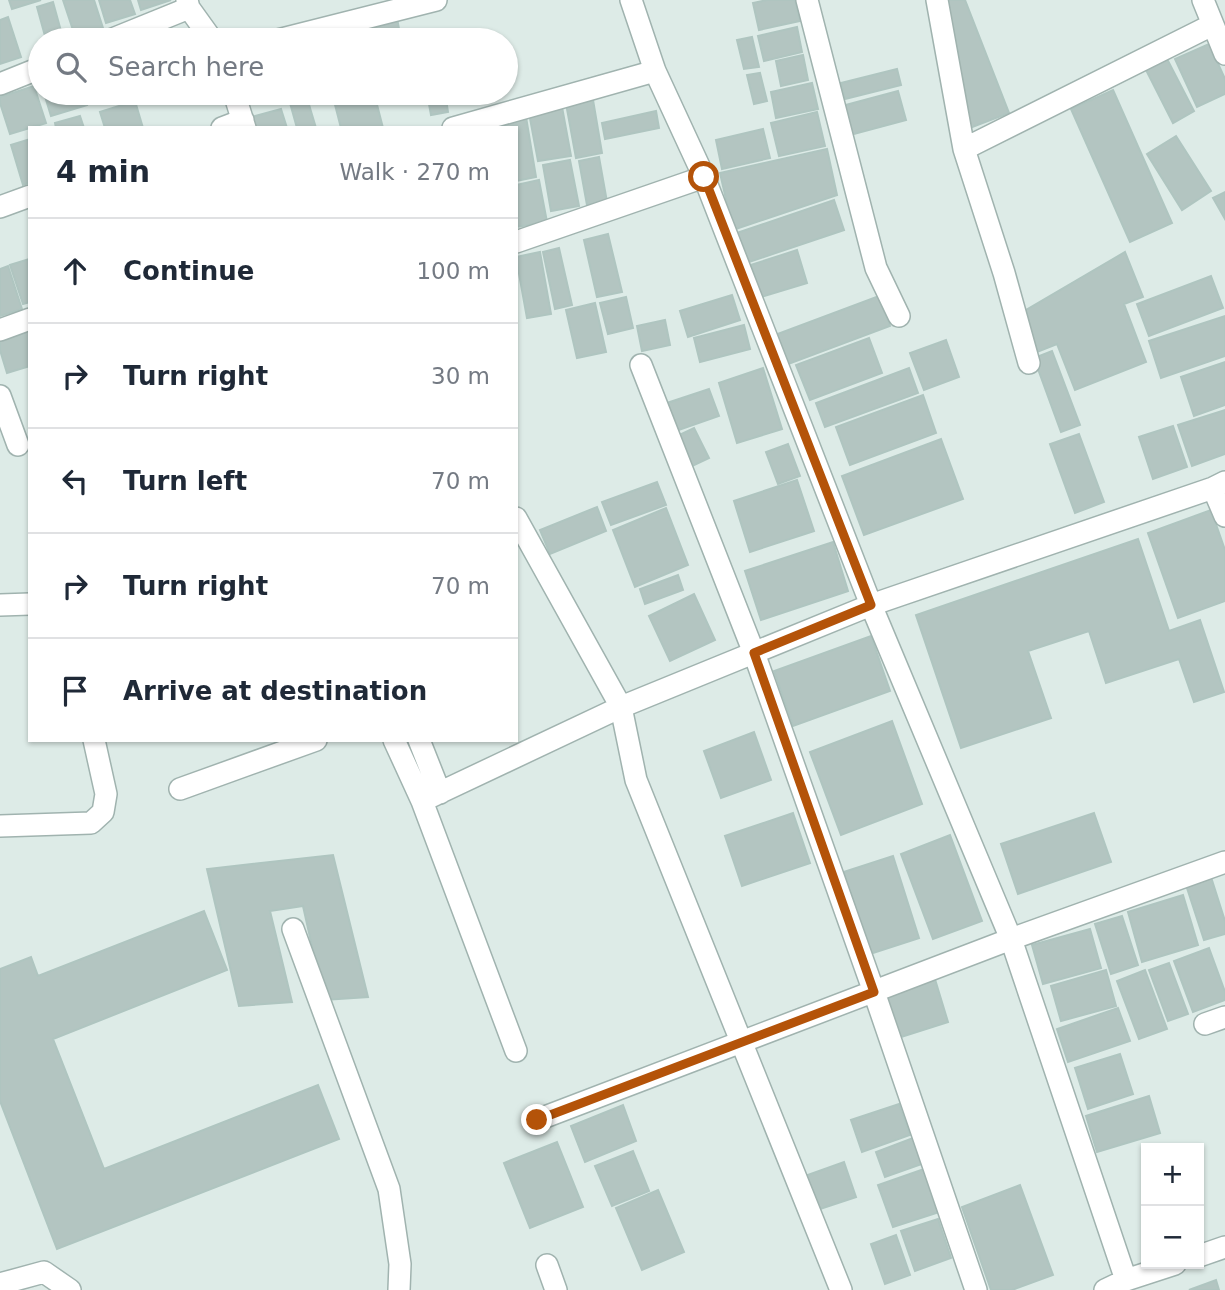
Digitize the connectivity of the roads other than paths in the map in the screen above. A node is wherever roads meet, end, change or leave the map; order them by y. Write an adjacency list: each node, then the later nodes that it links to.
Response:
1 (436, 0): 10 (street)
2 (631, 0): 12 (street)
3 (807, 0): 23 (street)
4 (937, 0): 18 (street)
5 (1203, 0): 7 (street)
6 (188, 4): 8 (street); 9 (street)
7 (1212, 25): 11 (street); 18 (street)
8 (136, 28)
9 (204, 28)
10 (325, 28)
11 (1225, 54)
12 (655, 71): 17 (street); 19 (street)
13 (28, 73): 14 (street)
14 (0, 84)
15 (238, 105): 16 (street)
16 (244, 124)
17 (460, 126)
18 (964, 149): 26 (street)
19 (704, 177): 22 (street); 35 (street)
20 (28, 197): 21 (street)
21 (0, 207)
22 (518, 241)
23 (899, 316)
24 (28, 320): 25 (street)
25 (0, 330)
26 (1029, 363)
27 (641, 365): 36 (street)
28 (0, 396): 29 (street)
29 (18, 445)
30 (1219, 485): 31 (street); 35 (street)
31 (1225, 516)
32 (518, 522): 37 (street)
33 (28, 604): 34 (street)
34 (0, 605)
35 (871, 605): 36 (street); 47 (street)
36 (754, 653): 37 (street); 48 (street)
37 (621, 707): 43 (street); 49 (street)
38 (94, 742): 44 (street)
39 (310, 742): 42 (street)
40 (395, 742): 43 (street)
41 (419, 742): 43 (street)
42 (180, 789)
43 (431, 797): 50 (street)
44 (0, 826)
45 (1225, 862): 47 (street)
46 (293, 929): 57 (street)
47 (1011, 940): 48 (street); 54 (street)
48 (874, 992): 49 (street); 60 (street)
49 (741, 1042): 51 (street); 59 (street)
50 (516, 1051)
51 (537, 1120)
52 (547, 1265): 58 (street)
53 (1160, 1269): 54 (street)
54 (1126, 1280): 61 (street)
55 (0, 1284): 56 (street)
56 (70, 1290)
57 (399, 1290)
58 (556, 1290)
59 (841, 1290)
60 (976, 1290)
61 (1105, 1290)

